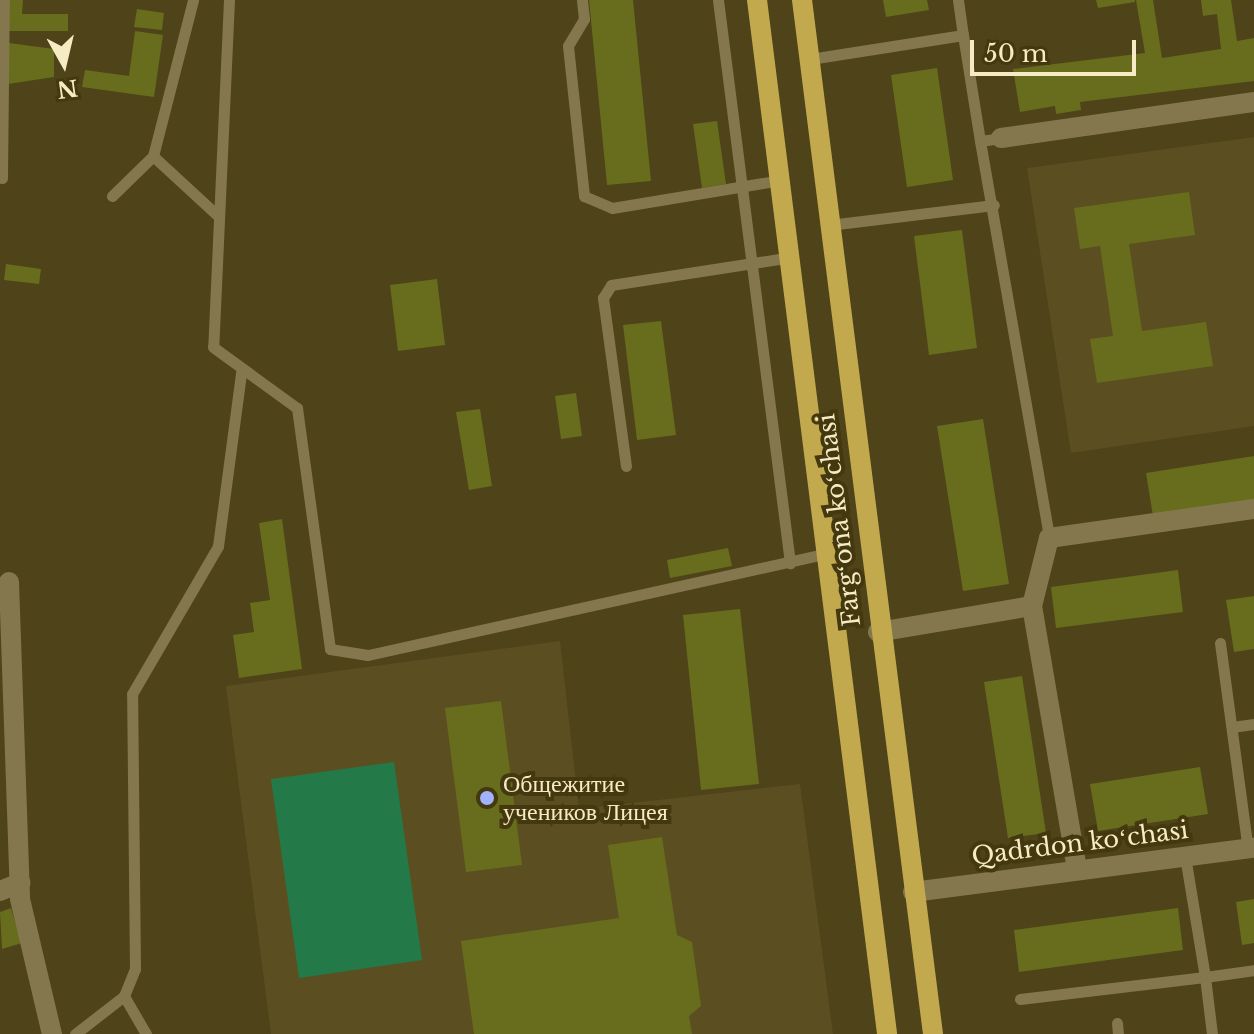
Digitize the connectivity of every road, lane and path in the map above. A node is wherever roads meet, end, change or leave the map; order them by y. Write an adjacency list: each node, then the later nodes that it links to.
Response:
1 (4, 0): 15 (lane)
2 (193, 0): 14 (lane)
3 (229, 0): 20 (lane)
4 (582, 0): 17 (lane)
5 (718, 0): 17 (lane)
6 (757, 0): 16 (main road, Fargʻona koʻchasi)
7 (802, 0): 10 (main road, Fargʻona koʻchasi)
8 (958, 0): 9 (lane)
9 (963, 35): 10 (lane); 13 (lane)
10 (810, 59): 21 (main road, Fargʻona koʻchasi)
11 (1254, 102): 12 (street)
12 (1001, 138): 13 (lane)
13 (980, 141): 19 (lane)
14 (153, 156): 18 (lane); 20 (lane)
15 (2, 178)
16 (782, 180): 17 (lane); 22 (main road, Fargʻona koʻchasi)
17 (743, 187): 23 (lane)
18 (112, 196)
19 (994, 205): 21 (lane); 27 (lane)
20 (219, 218): 24 (lane)
21 (829, 225): 32 (main road, Fargʻona koʻchasi)
22 (792, 257): 23 (lane); 28 (main road, Fargʻona koʻchasi)
23 (749, 264): 25 (lane); 29 (lane)
24 (241, 373): 29 (lane); 44 (lane)
25 (626, 466)
26 (1254, 509): 27 (street)
27 (1049, 538): 31 (street)
28 (828, 553): 29 (lane); 49 (main road, Fargʻona koʻchasi)
29 (790, 563)
30 (9, 582): 39 (street)
31 (1032, 606): 32 (street); 38 (street)
32 (878, 632): 41 (main road, Fargʻona koʻchasi)
33 (1220, 643): 35 (lane)
34 (1254, 724): 35 (lane)
35 (1232, 727): 36 (lane)
36 (1251, 848): 37 (street, Qadrdon koʻchasi)
37 (1185, 856): 38 (street, Qadrdon koʻchasi); 43 (lane)
38 (1077, 870): 41 (street, Qadrdon koʻchasi)
39 (20, 883): 40 (street); 46 (street)
40 (0, 891)
41 (913, 892): 50 (main road, Fargʻona koʻchasi)
42 (1254, 970): 43 (lane)
43 (1205, 977): 45 (lane); 51 (lane)
44 (124, 996): 47 (lane); 48 (lane)
45 (1020, 999)
46 (52, 1034)
47 (75, 1034)
48 (146, 1034)
49 (887, 1034)
50 (933, 1034)
51 (1212, 1034)

